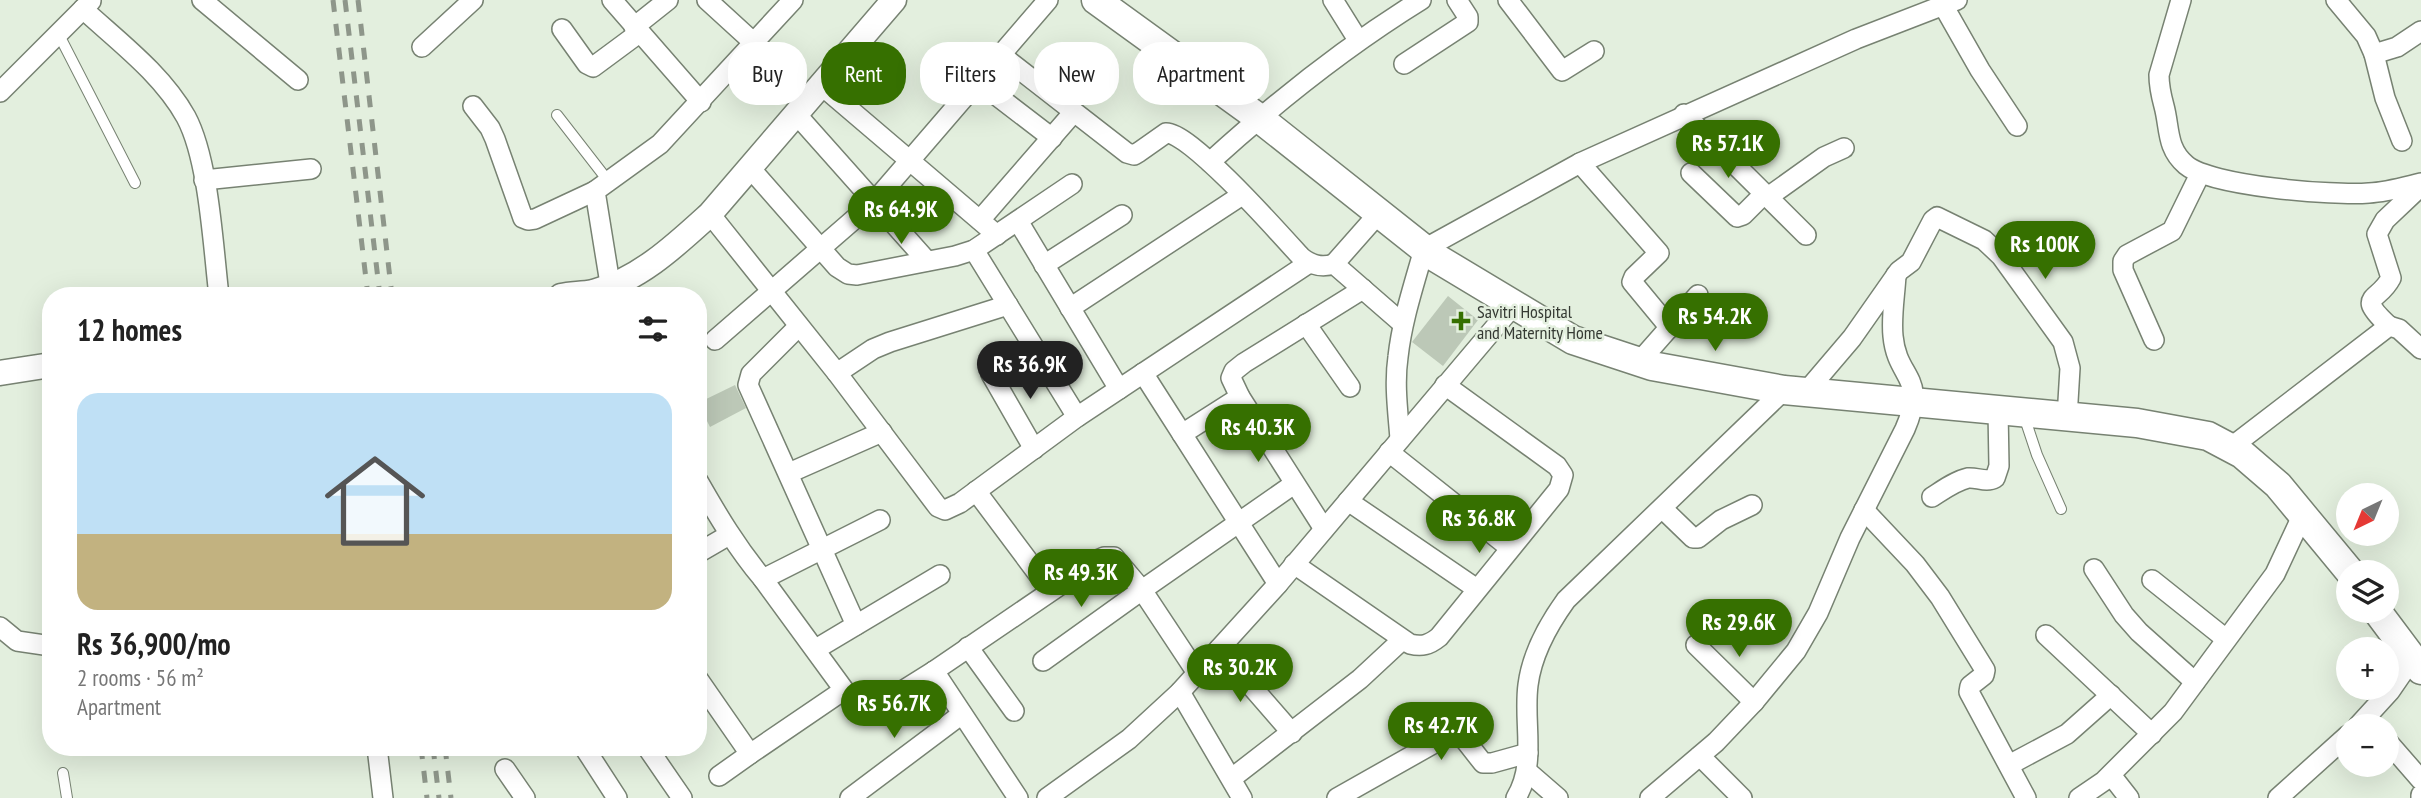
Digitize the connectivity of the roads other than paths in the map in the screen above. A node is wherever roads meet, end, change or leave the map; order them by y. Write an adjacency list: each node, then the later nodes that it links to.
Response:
1 (202, 0): 32 (street)
2 (473, 0): 26 (street)
3 (612, 0): 19 (street)
4 (668, 0): 19 (street)
5 (707, 0): 23 (street)
6 (793, 0): 23 (street)
7 (894, 0): 24 (street)
8 (1048, 0): 25 (street)
9 (1096, 0): 44 (main road)
10 (1333, 0): 22 (street)
11 (1421, 0): 22 (street)
12 (1457, 0): 29 (street)
13 (1507, 0): 27 (street)
14 (2181, 0): 55 (street)
15 (2336, 0): 28 (street)
16 (1950, 2): 41 (street); 45 (street)
17 (88, 4): 21 (street); 56 (street)
18 (562, 29): 19 (street)
19 (636, 30): 35 (street)
20 (2421, 32): 28 (street)
21 (59, 35): 34 (street); 57 (lane)
22 (1358, 40): 44 (street)
23 (753, 42)
24 (858, 42)
25 (1012, 42)
26 (422, 47)
27 (1594, 51)
28 (2374, 54): 47 (street)
29 (1404, 64)
30 (1020, 70): 40 (street)
31 (728, 71): 35 (street)
32 (298, 80)
33 (821, 85): 43 (street)
34 (0, 92)
35 (701, 102): 60 (street)
36 (844, 105): 50 (street)
37 (959, 105): 50 (street)
38 (1009, 105): 46 (street)
39 (473, 106): 60 (street)
40 (1073, 113): 46 (street); 49 (street)
41 (1685, 114): 51 (street); 62 (street)
42 (558, 115): 60 (lane)
43 (797, 115): 52 (street); 63 (street)
44 (1259, 118): 49 (street); 64 (main road)
45 (2017, 126)
46 (1052, 138): 67 (street)
47 (2402, 141)
48 (1844, 148): 62 (street)
49 (1210, 162): 61 (street)
50 (910, 163): 63 (street); 67 (street)
51 (1580, 163): 72 (street); 92 (street)
52 (750, 168): 65 (street); 71 (street)
53 (311, 169): 56 (street)
54 (1691, 173): 62 (street)
55 (2200, 174): 59 (street); 94 (street)
56 (204, 180): 79 (street)
57 (135, 183)
58 (1072, 184): 68 (street)
59 (2421, 184): 91 (street)
60 (602, 186): 80 (street)
61 (1242, 195): 75 (street); 87 (street)
62 (1766, 196): 70 (street)
63 (874, 202): 71 (street); 74 (street)
64 (1379, 213): 72 (main road); 76 (street)
65 (710, 214): 81 (street); 83 (street)
66 (1122, 215): 77 (street)
67 (980, 220): 69 (street)
68 (1018, 221): 69 (street); 77 (street)
69 (997, 235): 73 (street)
70 (1806, 235)
71 (820, 249): 74 (street); 83 (street)
72 (1423, 249): 86 (main road); 89 (street)
73 (974, 250): 74 (street); 85 (street)
74 (928, 261)
75 (1309, 263): 76 (street); 100 (street)
76 (1334, 264): 82 (street)
77 (1044, 265): 87 (street)
78 (1896, 275): 105 (street); 107 (street); 110 (street)
79 (218, 287)
80 (611, 287)
81 (617, 287)
82 (1363, 289): 88 (street); 89 (street)
83 (769, 291): 90 (street); 93 (street)
84 (1698, 295): 92 (street)
85 (1008, 305): 99 (street); 109 (street)
86 (1513, 306): 96 (main road); 102 (street)
87 (1070, 308): 104 (street)
88 (1306, 324): 103 (street); 106 (street)
89 (1403, 324): 113 (street)
90 (799, 326): 99 (street); 116 (street)
91 (2389, 326): 95 (street); 114 (street)
92 (1670, 328): 96 (street)
93 (715, 340)
94 (2154, 340)
95 (2421, 349)
96 (1639, 362): 105 (main road)
97 (42, 366): 98 (street)
98 (0, 373)
99 (837, 373): 111 (street)
100 (1143, 373): 104 (street); 112 (street)
101 (991, 374): 115 (street)
102 (1446, 385): 113 (street); 132 (street)
103 (1350, 387)
104 (1119, 389): 109 (street)
105 (1795, 391): 107 (main road); 123 (street)
106 (1240, 397): 112 (street); 117 (street)
107 (1914, 403): 108 (main road); 125 (street)
108 (2011, 411): 110 (main road); 119 (street); 124 (lane)
109 (1077, 417): 115 (street)
110 (2067, 418): 114 (main road)
111 (881, 432): 116 (street); 118 (street)
112 (1182, 434): 128 (street)
113 (1394, 446): 121 (street); 132 (street)
114 (2230, 448): 126 (main road)
115 (1034, 449): 118 (street)
116 (789, 473): 133 (street)
117 (1294, 484): 128 (street); 129 (street)
118 (976, 491): 142 (street)
119 (1932, 497)
120 (707, 501): 130 (street)
121 (1348, 501): 129 (street); 141 (street)
122 (1752, 505): 123 (street)
123 (1663, 509): 177 (street)
124 (2061, 509)
125 (1864, 510): 164 (street); 178 (street)
126 (2303, 514): 134 (main road); 149 (street)
127 (880, 520): 133 (street)
128 (1239, 522): 140 (street); 143 (street)
129 (1324, 530): 135 (street)
130 (729, 536): 131 (street); 138 (street)
131 (707, 548)
132 (1510, 548): 141 (street)
133 (821, 550): 138 (street); 145 (street)
134 (2340, 560)
135 (1294, 564): 140 (street); 148 (street)
136 (2094, 569): 159 (street)
137 (940, 575): 145 (street)
138 (763, 579): 153 (street)
139 (2152, 580): 149 (street)
140 (1278, 584): 154 (street)
141 (1477, 589): 148 (street)
142 (1050, 590): 143 (street); 152 (street)
143 (1142, 590): 155 (street); 158 (street)
144 (2386, 623): 156 (main road)
145 (856, 625): 153 (street)
146 (0, 627): 150 (street)
147 (2046, 635): 163 (street)
148 (1402, 639): 168 (street)
149 (2226, 639): 159 (street)
150 (42, 645)
151 (1696, 645): 164 (street)
152 (968, 647): 157 (street); 165 (street)
153 (816, 649): 160 (street)
154 (1219, 649): 158 (street); 168 (street)
155 (1044, 661)
156 (2416, 664): 167 (street)
157 (934, 671): 160 (street); 166 (street)
158 (1198, 673): 162 (street)
159 (2195, 682): 169 (street)
160 (844, 690): 171 (street)
161 (707, 691): 171 (street)
162 (1180, 692): 183 (street); 193 (street)
163 (2111, 695): 169 (street); 178 (street)
164 (1754, 702): 175 (street)
165 (1014, 711)
166 (962, 713): 191 (street); 192 (street)
167 (2373, 714)
168 (1292, 733): 183 (street)
169 (2152, 734): 181 (street)
170 (2336, 746): 203 (street)
171 (750, 754): 182 (street)
172 (378, 756): 187 (street)
173 (590, 756): 189 (street)
174 (653, 756): 190 (street)
175 (1700, 756): 198 (street); 199 (street)
176 (2399, 760): 185 (street)
177 (1528, 762): 184 (street); 196 (street); 197 (street)
178 (2009, 765): 200 (street)
179 (505, 769): 188 (street)
180 (62, 772): 186 (lane)
181 (2111, 775): 201 (street); 202 (street)
182 (719, 776)
183 (1232, 778): 194 (street)
184 (1362, 792): 195 (street)
185 (2420, 793)
186 (67, 798)
187 (383, 798)
188 (525, 798)
189 (617, 798)
190 (682, 798)
191 (850, 798)
192 (1018, 798)
193 (1047, 798)
194 (1242, 798)
195 (1337, 798)
196 (1516, 798)
197 (1558, 798)
198 (1650, 798)
199 (1742, 798)
200 (2025, 798)
201 (2079, 798)
202 (2129, 798)
203 (2278, 798)

